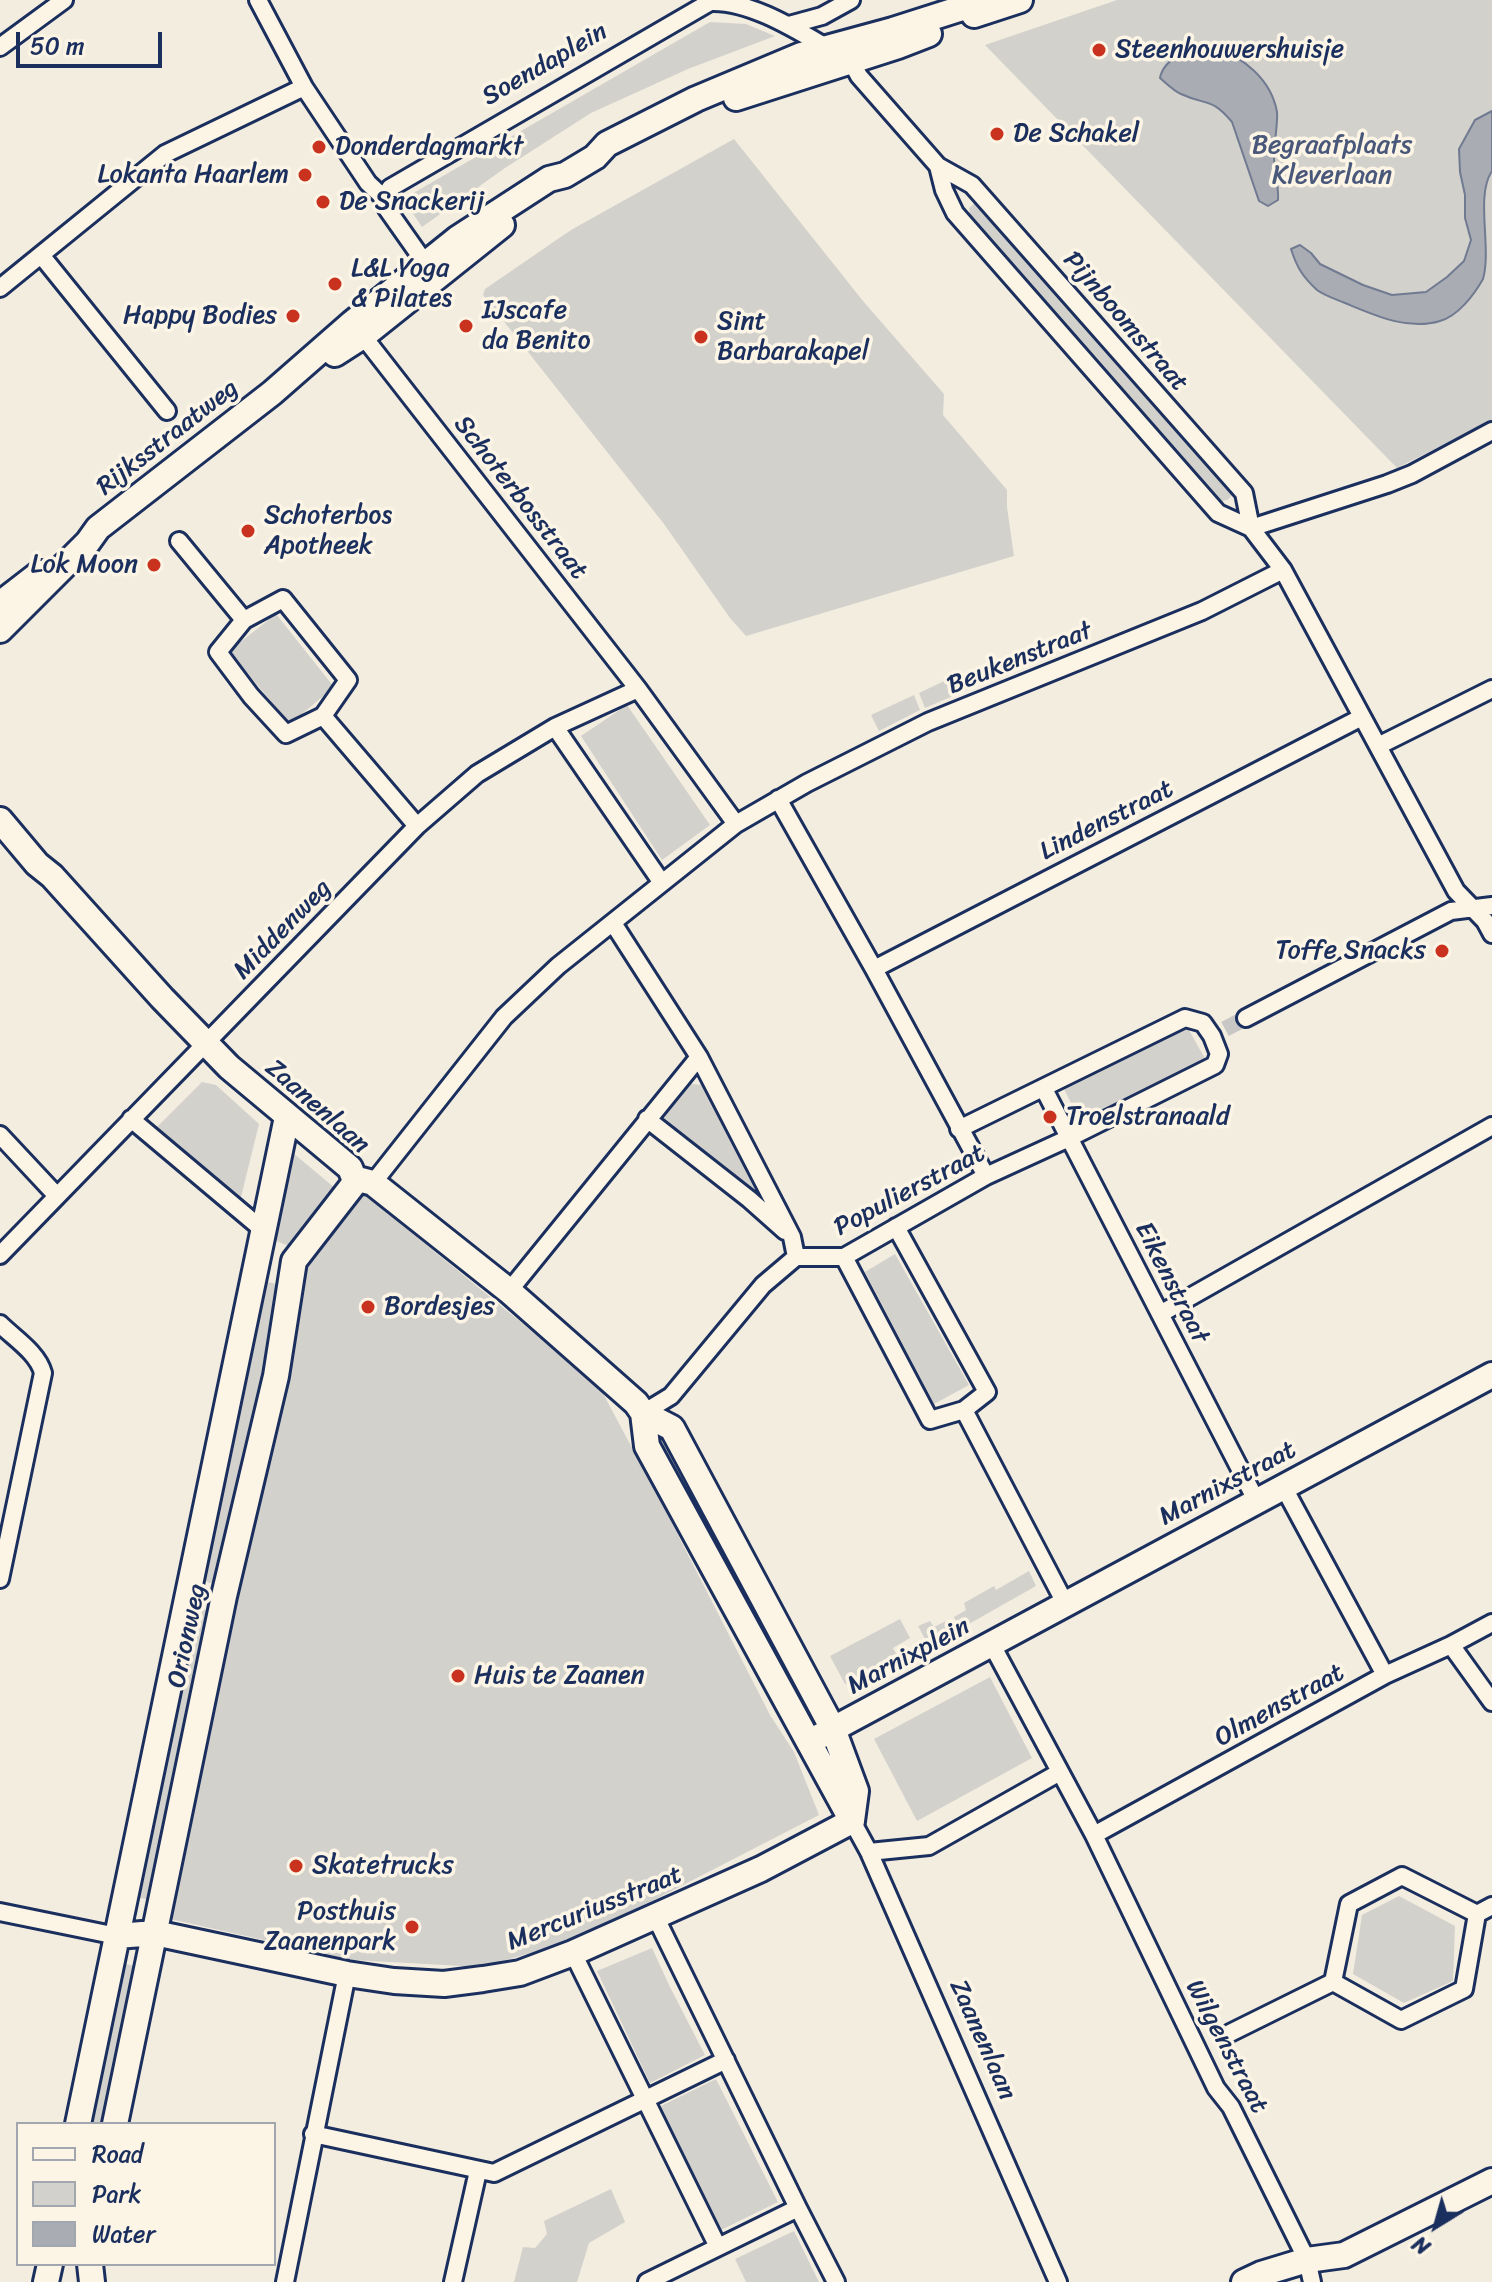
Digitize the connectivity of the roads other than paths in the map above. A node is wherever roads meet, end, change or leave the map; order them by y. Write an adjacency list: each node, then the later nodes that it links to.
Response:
1 (64, 0): 8 (street)
2 (258, 0): 11 (street)
3 (725, 0): 7 (street, Soendaplein); 14 (street, Soendaplein)
4 (851, 0): 7 (street)
5 (987, 0): 10 (street)
6 (1020, 0): 10 (street)
7 (789, 25): 9 (street, Soendaplein)
8 (0, 47)
9 (827, 48): 10 (street); 12 (street)
10 (853, 50): 12 (street); 13 (street, Pijnboomstraat)
11 (304, 87): 14 (street); 15 (street)
12 (595, 157): 16 (street)
13 (938, 166): 22 (street, Pijnboomstraat); 22 (street, Pijnboomstraat)
14 (384, 198): 16 (street)
15 (41, 255): 17 (street); 19 (street)
16 (431, 271): 18 (street)
17 (0, 288)
18 (358, 330): 21 (street, Rijksstraatweg); 28 (street, Schoterbosstraat)
19 (167, 411)
20 (1492, 431): 22 (street)
21 (98, 528): 25 (street, Rijksstraatweg); 27 (street, Rijksstraatweg)
22 (1251, 528): 24 (street, Pijnboomstraat)
23 (179, 541): 26 (street)
24 (1283, 570): 31 (street, Pijnboomstraat); 34 (street, Beukenstraat)
25 (0, 604)
26 (244, 620): 30 (street); 30 (street)
27 (0, 630)
28 (638, 689): 32 (street, Middenweg); 37 (street, Schoterbosstraat)
29 (1492, 689): 33 (street)
30 (323, 716): 38 (street)
31 (1362, 717): 33 (street, Pijnboomstraat); 45 (street, Lindenstraat)
32 (555, 727): 38 (street, Middenweg); 40 (street)
33 (1378, 746): 42 (street, Pijnboomstraat)
34 (778, 799): 37 (street, Beukenstraat); 45 (street)
35 (0, 807): 39 (street, Zaanenlaan)
36 (0, 820): 39 (street, Zaanenlaan)
37 (736, 824): 40 (street, Beukenstraat)
38 (417, 826): 47 (street, Middenweg)
39 (52, 876): 47 (street, Zaanenlaan)
40 (662, 883): 43 (street, Beukenstraat)
41 (1492, 906): 42 (street)
42 (1472, 908): 44 (street, Pijnboomstraat); 46 (street)
43 (613, 923): 48 (street); 58 (street, Beukenstraat)
44 (1492, 934)
45 (874, 969): 54 (street)
46 (1246, 1018)
47 (205, 1043): 50 (street, Zaanenlaan); 51 (street, Middenweg)
48 (699, 1057): 52 (street); 62 (street)
49 (1044, 1089): 54 (street); 56 (street, Eikenstraat); 56 (street, Populierstraat)
50 (287, 1117): 58 (street, Zaanenlaan); 61 (street, Orionweg)
51 (131, 1119): 59 (street, Middenweg); 61 (street)
52 (647, 1119): 62 (street); 67 (street)
53 (1492, 1126): 68 (street)
54 (959, 1129): 57 (street)
55 (0, 1135): 59 (street)
56 (1069, 1138): 57 (street, Populierstraat); 68 (street, Eikenstraat)
57 (986, 1176): 60 (street, Populierstraat)
58 (364, 1180): 66 (street, Orionweg); 67 (street, Zaanenlaan)
59 (57, 1196): 63 (street, Middenweg)
60 (896, 1227): 65 (street, Populierstraat); 71 (street)
61 (262, 1234): 66 (street); 76 (street, Orionweg)
62 (792, 1237): 64 (street)
63 (0, 1255)
64 (796, 1257): 65 (street, Populierstraat); 72 (street)
65 (844, 1257): 71 (street)
66 (294, 1261): 77 (street, Orionweg)
67 (509, 1291): 72 (street, Zaanenlaan)
68 (1160, 1314): 74 (street, Eikenstraat)
69 (0, 1324): 75 (street)
70 (1492, 1375): 73 (street, Marnixstraat)
71 (964, 1410): 78 (street)
72 (643, 1413): 84 (street, Zaanenlaan); 85 (street, Zaanenlaan)
73 (1283, 1486): 74 (street, Marnixstraat); 82 (street)
74 (1256, 1500): 78 (street, Marnixstraat)
75 (0, 1579)
76 (189, 1589): 77 (street); 94 (street, Orionweg)
77 (224, 1596): 93 (street, Orionweg)
78 (1065, 1603): 80 (street, Marnixstraat)
79 (1492, 1623): 81 (street, Olmenstraat)
80 (991, 1643): 84 (street, Marnixplein); 86 (street, Marnixplein)
81 (1451, 1645): 82 (street, Olmenstraat); 83 (street)
82 (1385, 1675): 88 (street, Olmenstraat)
83 (1492, 1702)
84 (833, 1729): 85 (street, Marnixplein); 87 (street, Zaanenlaan)
85 (809, 1742): 87 (street, Zaanenlaan)
86 (1060, 1772): 88 (street, Marnixplein); 89 (street)
87 (852, 1821): 89 (street, Zaanenlaan); 92 (street, Mercuriusstraat)
88 (1094, 1835): 100 (street, Wilgenstraat)
89 (869, 1852): 115 (street, Zaanenlaan)
90 (1484, 1910): 97 (street); 97 (street)
91 (0, 1912): 94 (street)
92 (655, 1916): 95 (street, Mercuriusstraat); 101 (street)
93 (155, 1933): 94 (street, Mercuriusstraat); 96 (street, Mercuriusstraat); 104 (street, Orionweg)
94 (117, 1936): 103 (street, Orionweg)
95 (573, 1953): 96 (street, Mercuriusstraat); 102 (street)
96 (347, 1974): 105 (street)
97 (1333, 1982): 98 (street)
98 (1230, 2033)
99 (1214, 2042): 100 (street)
100 (1198, 2050): 110 (street, Wilgenstraat)
101 (726, 2060): 102 (street); 108 (street)
102 (644, 2100): 106 (street); 109 (street)
103 (78, 2122)
104 (115, 2122)
105 (313, 2134): 106 (street); 111 (street)
106 (478, 2171): 112 (street)
107 (1492, 2181): 110 (street)
108 (798, 2208): 109 (street); 114 (street)
109 (718, 2247): 113 (street)
110 (1310, 2271): 116 (street)
111 (285, 2282)
112 (453, 2282)
113 (647, 2282)
114 (836, 2282)
115 (1058, 2282)
116 (1244, 2282)

